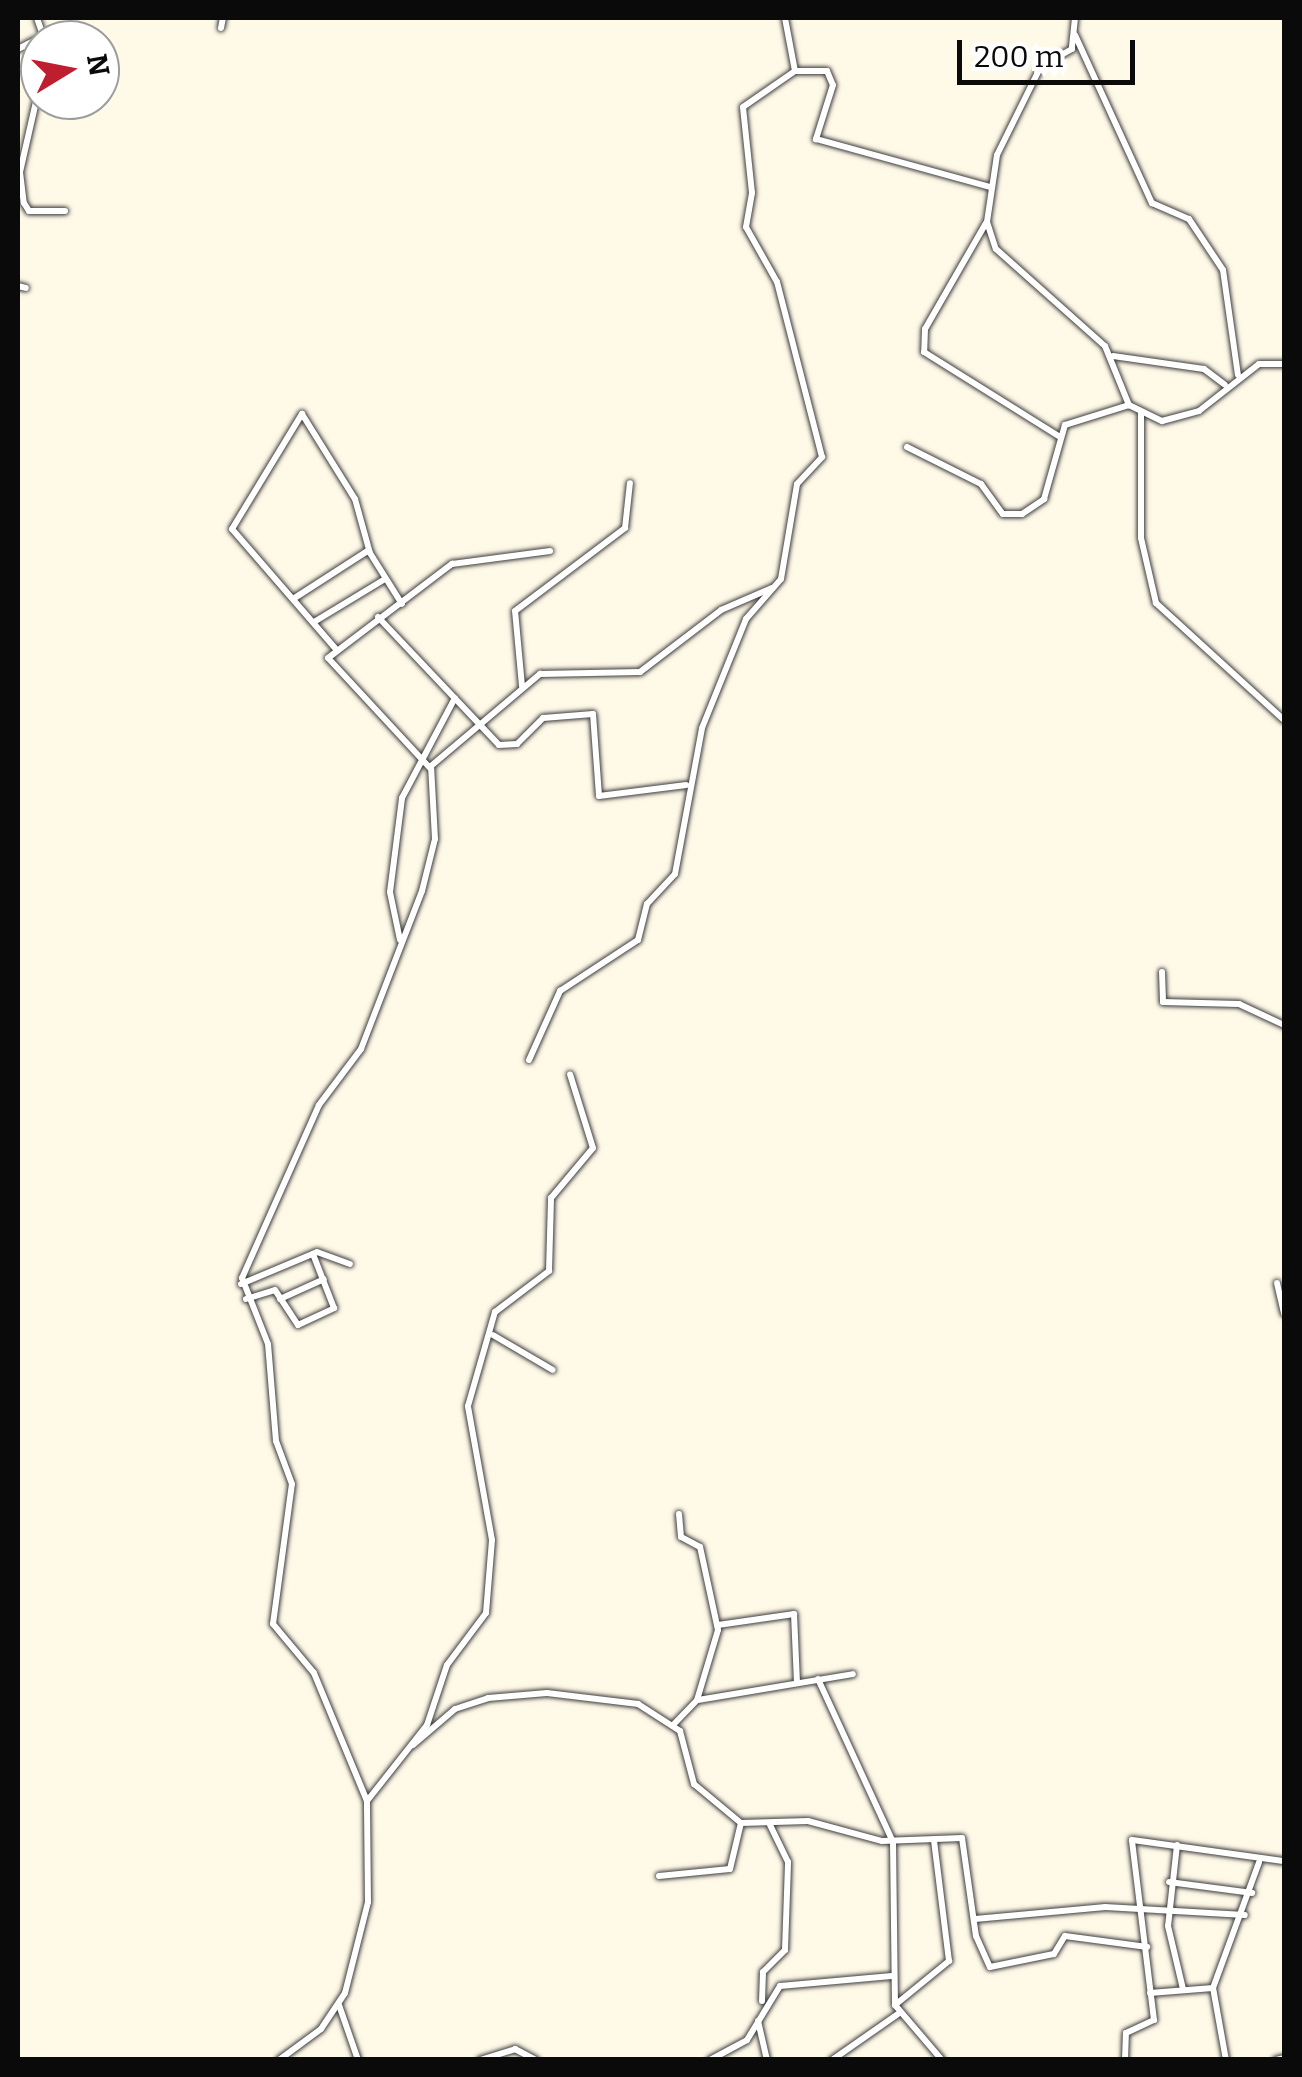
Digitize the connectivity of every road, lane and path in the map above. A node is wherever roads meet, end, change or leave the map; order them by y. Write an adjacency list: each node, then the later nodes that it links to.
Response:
1 (222, 18): 4 (street)
2 (785, 18): 6 (street)
3 (1075, 18): 5 (street)
4 (222, 28)
5 (1075, 34): 8 (street); 13 (street)
6 (796, 71): 8 (street); 23 (street)
7 (32, 120): 9 (street)
8 (990, 188): 10 (street)
9 (65, 211)
10 (987, 222): 11 (street); 17 (street)
11 (1112, 356): 14 (street); 15 (street)
12 (1284, 364): 13 (street)
13 (1238, 375): 14 (street)
14 (1225, 384): 16 (street)
15 (1129, 406): 16 (street); 17 (street)
16 (1141, 412): 31 (street)
17 (1060, 438): 18 (street)
18 (907, 447)
19 (630, 484): 29 (street)
20 (370, 550): 22 (street); 24 (street); 24 (street)
21 (550, 552): 25 (street)
22 (386, 579): 25 (street); 27 (street)
23 (772, 588): 29 (street); 35 (street)
24 (294, 600): 27 (street)
25 (402, 604): 26 (street)
26 (378, 616): 28 (street); 30 (street)
27 (314, 623): 28 (street)
28 (335, 648): 33 (street)
29 (522, 686): 32 (street)
30 (455, 698): 32 (street); 33 (street)
31 (1284, 720)
32 (479, 721): 34 (street); 35 (street)
33 (415, 760): 34 (street); 36 (street)
34 (430, 768): 36 (street)
35 (686, 786): 39 (street)
36 (400, 940): 45 (street)
37 (1162, 972): 38 (street)
38 (1284, 1024)
39 (528, 1060)
40 (570, 1074): 49 (street)
41 (312, 1254): 42 (street); 43 (street); 45 (street)
42 (350, 1264)
43 (324, 1279): 47 (street); 47 (street)
44 (1277, 1282): 48 (street)
45 (241, 1284): 46 (street)
46 (246, 1299): 47 (street); 59 (street)
47 (280, 1299)
48 (1284, 1313)
49 (494, 1335): 50 (street); 58 (street)
50 (553, 1370)
51 (678, 1514): 52 (street)
52 (718, 1625): 55 (street); 56 (street)
53 (852, 1674): 54 (street)
54 (818, 1680): 55 (street); 63 (street)
55 (796, 1682): 56 (street)
56 (697, 1700): 57 (street)
57 (674, 1724): 58 (street); 60 (street)
58 (413, 1745): 59 (street)
59 (367, 1801): 80 (street)
60 (741, 1823): 61 (street); 67 (street)
61 (769, 1824): 63 (street); 79 (street)
62 (934, 1840): 63 (street); 73 (street); 81 (street)
63 (893, 1842): 75 (street)
64 (1177, 1845): 66 (street); 68 (street); 70 (street)
65 (1284, 1860): 66 (street)
66 (1259, 1862): 69 (street)
67 (658, 1876)
68 (1169, 1882): 69 (street); 71 (street)
69 (1252, 1893): 72 (street)
70 (1141, 1909): 71 (street); 73 (street); 74 (street)
71 (1169, 1913): 72 (street); 77 (street)
72 (1245, 1914): 76 (street)
73 (974, 1919): 74 (street)
74 (1147, 1948): 78 (street)
75 (892, 1976): 79 (street); 81 (street)
76 (1213, 1988): 77 (street); 93 (street)
77 (1183, 1989): 78 (street)
78 (1150, 1992): 92 (street)
79 (762, 2003): 82 (street)
80 (339, 2005): 84 (street); 85 (street)
81 (896, 2010): 90 (street); 91 (street)
82 (757, 2015): 88 (street); 89 (street)
83 (1284, 2058): 94 (street)
84 (279, 2060)
85 (358, 2060)
86 (480, 2060): 87 (street)
87 (536, 2060)
88 (710, 2060)
89 (767, 2060)
90 (832, 2060)
91 (942, 2060)
92 (1125, 2060)
93 (1226, 2060)
94 (1276, 2060)

